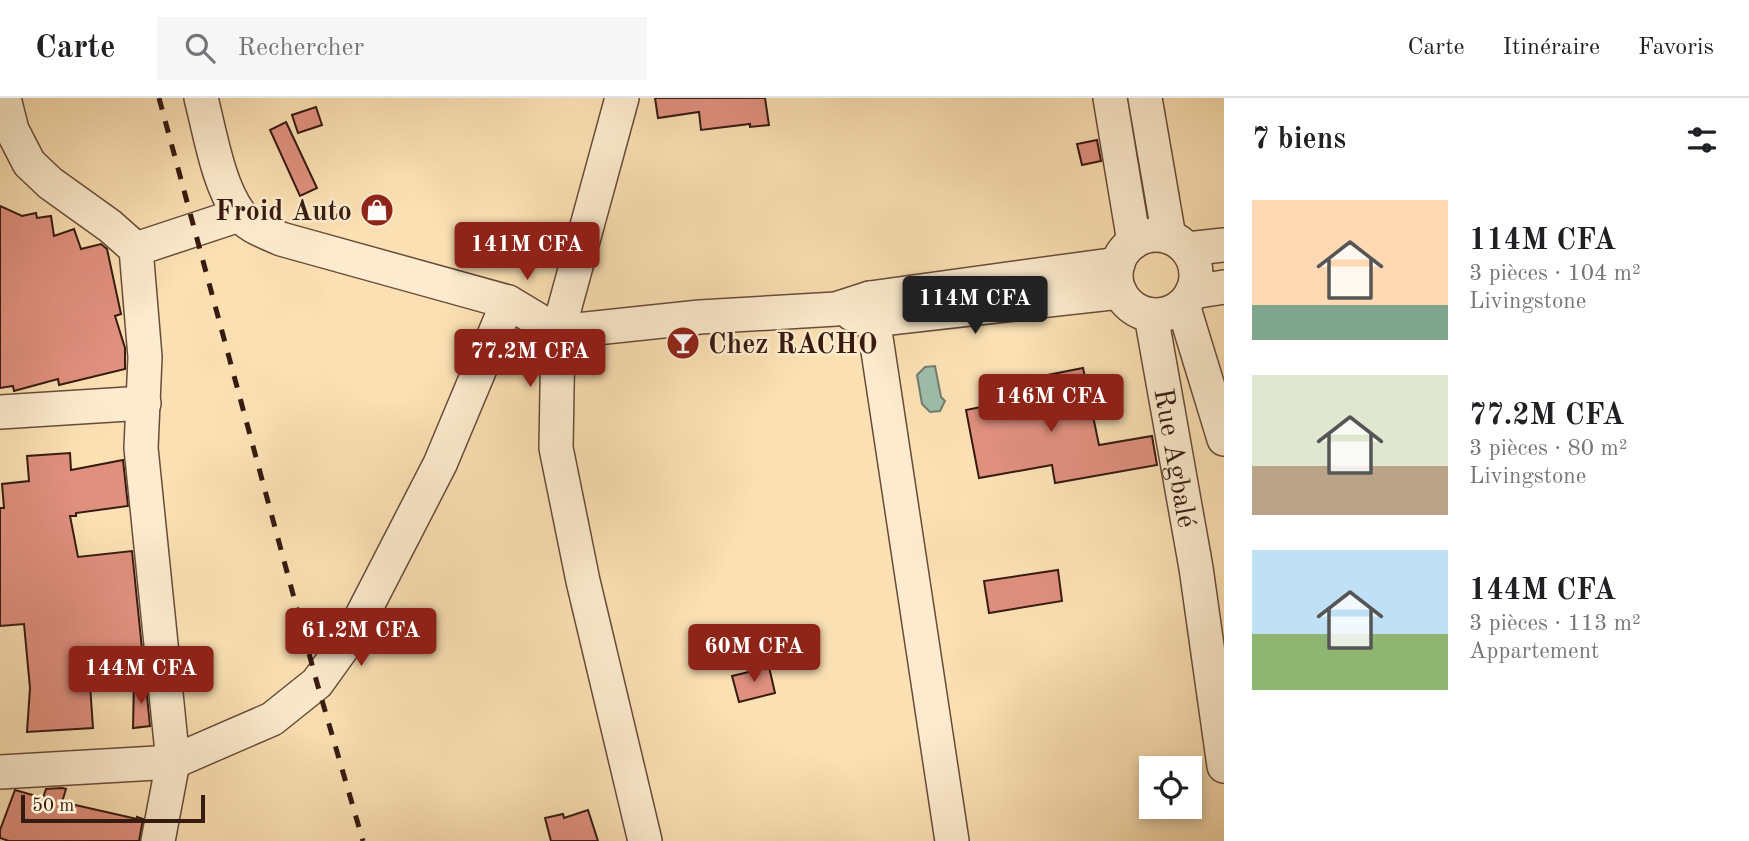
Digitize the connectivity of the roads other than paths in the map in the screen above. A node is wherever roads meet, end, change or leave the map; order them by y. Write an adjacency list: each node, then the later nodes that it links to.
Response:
1 (4, 98): 6 (street)
2 (201, 98): 7 (street)
3 (622, 98): 16 (street)
4 (1110, 98): 11 (street)
5 (1145, 98): 8 (street)
6 (6, 129): 10 (street)
7 (239, 215): 10 (street); 13 (street)
8 (1178, 243): 9 (street); 11 (street); 12 (street)
9 (1224, 245)
10 (136, 249): 17 (street)
11 (1124, 266): 14 (street); 15 (street)
12 (1200, 295): 15 (street); 19 (street, Rue Agbalé)
13 (508, 302): 16 (street); 20 (street)
14 (871, 309): 16 (street); 25 (street)
15 (1151, 316): 21 (street, Rue Agbalé)
16 (558, 332): 24 (street)
17 (144, 403): 18 (street); 20 (street)
18 (0, 412)
19 (1224, 439)
20 (173, 762): 22 (street); 23 (street)
21 (1224, 766)
22 (0, 772)
23 (158, 841)
24 (645, 841)
25 (952, 841)

